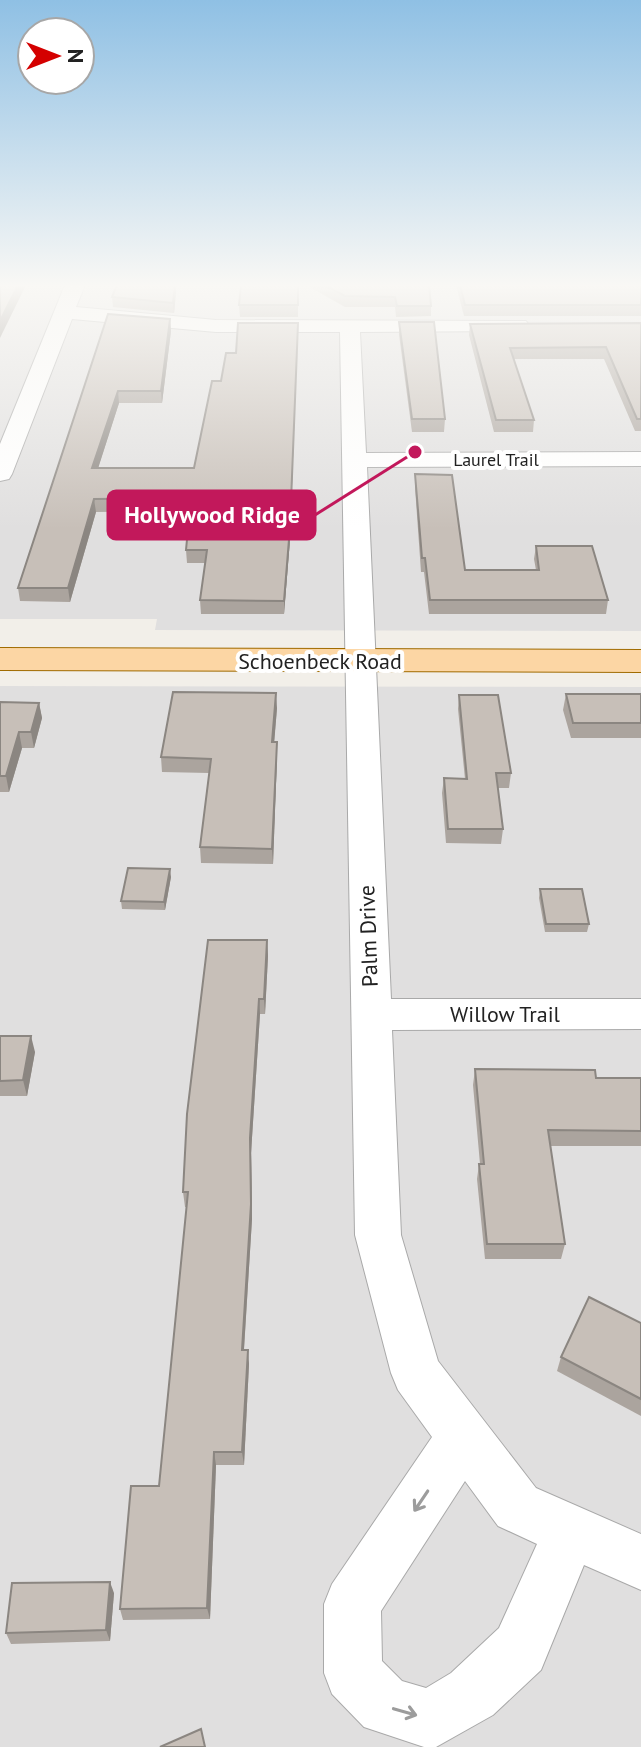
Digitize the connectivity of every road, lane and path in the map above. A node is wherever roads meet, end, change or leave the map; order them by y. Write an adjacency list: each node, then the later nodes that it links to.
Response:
1 (42, 367): 5 (street)
2 (351, 367): 4 (street, Palm Drive)
3 (641, 459): 4 (street, Laurel Trail)
4 (352, 460): 7 (street, Palm Drive)
5 (0, 474)
6 (0, 659): 7 (main road, Schoenbeck Road)
7 (359, 661): 8 (main road, Schoenbeck Road); 10 (street, Palm Drive)
8 (641, 661)
9 (641, 1014): 10 (street, Willow Trail)
10 (370, 1015): 11 (street, Palm Drive)
11 (464, 1436): 12 (street, Palm Drive); 12 (street, one-way to 12)
12 (570, 1531): 13 (street)
13 (641, 1562)

